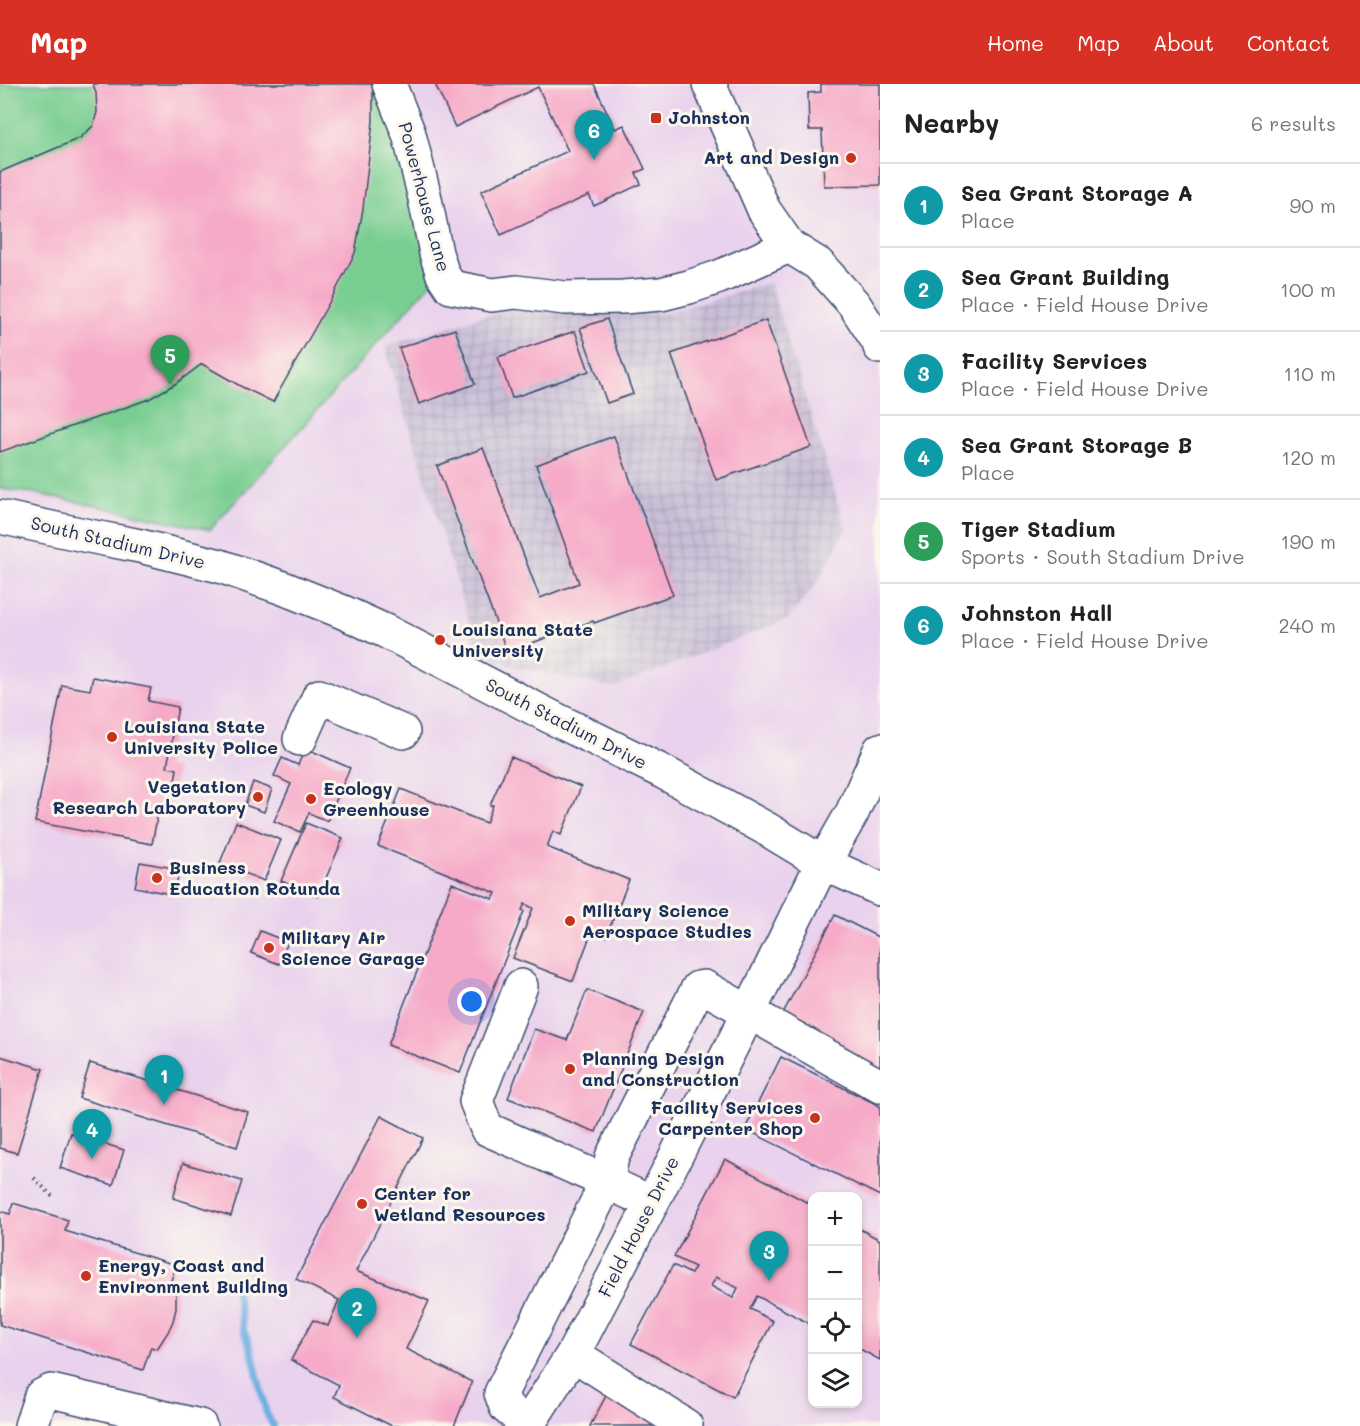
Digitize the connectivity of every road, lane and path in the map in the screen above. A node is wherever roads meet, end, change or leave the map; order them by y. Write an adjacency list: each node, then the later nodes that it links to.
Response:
1 (389, 84): 3 (street, Powerhouse Lane)
2 (709, 84): 3 (street)
3 (789, 246): 4 (street)
4 (880, 347)
5 (0, 517): 9 (street, South Stadium Drive)
6 (403, 732): 7 (street)
7 (300, 739)
8 (880, 750): 9 (street, Field House Drive)
9 (823, 863): 10 (street, South Stadium Drive); 12 (street, Field House Drive)
10 (880, 889)
11 (521, 986): 15 (street)
12 (749, 1012): 13 (street); 15 (street); 17 (street, Field House Drive)
13 (880, 1086)
14 (33, 1178): 16 (path)
15 (607, 1182): 17 (street); 19 (street)
16 (52, 1196)
17 (652, 1203): 18 (street, Field House Drive)
18 (573, 1354): 19 (street, Field House Drive); 22 (street)
19 (528, 1425)
20 (31, 1426): 21 (street)
21 (200, 1426)
22 (686, 1426)

